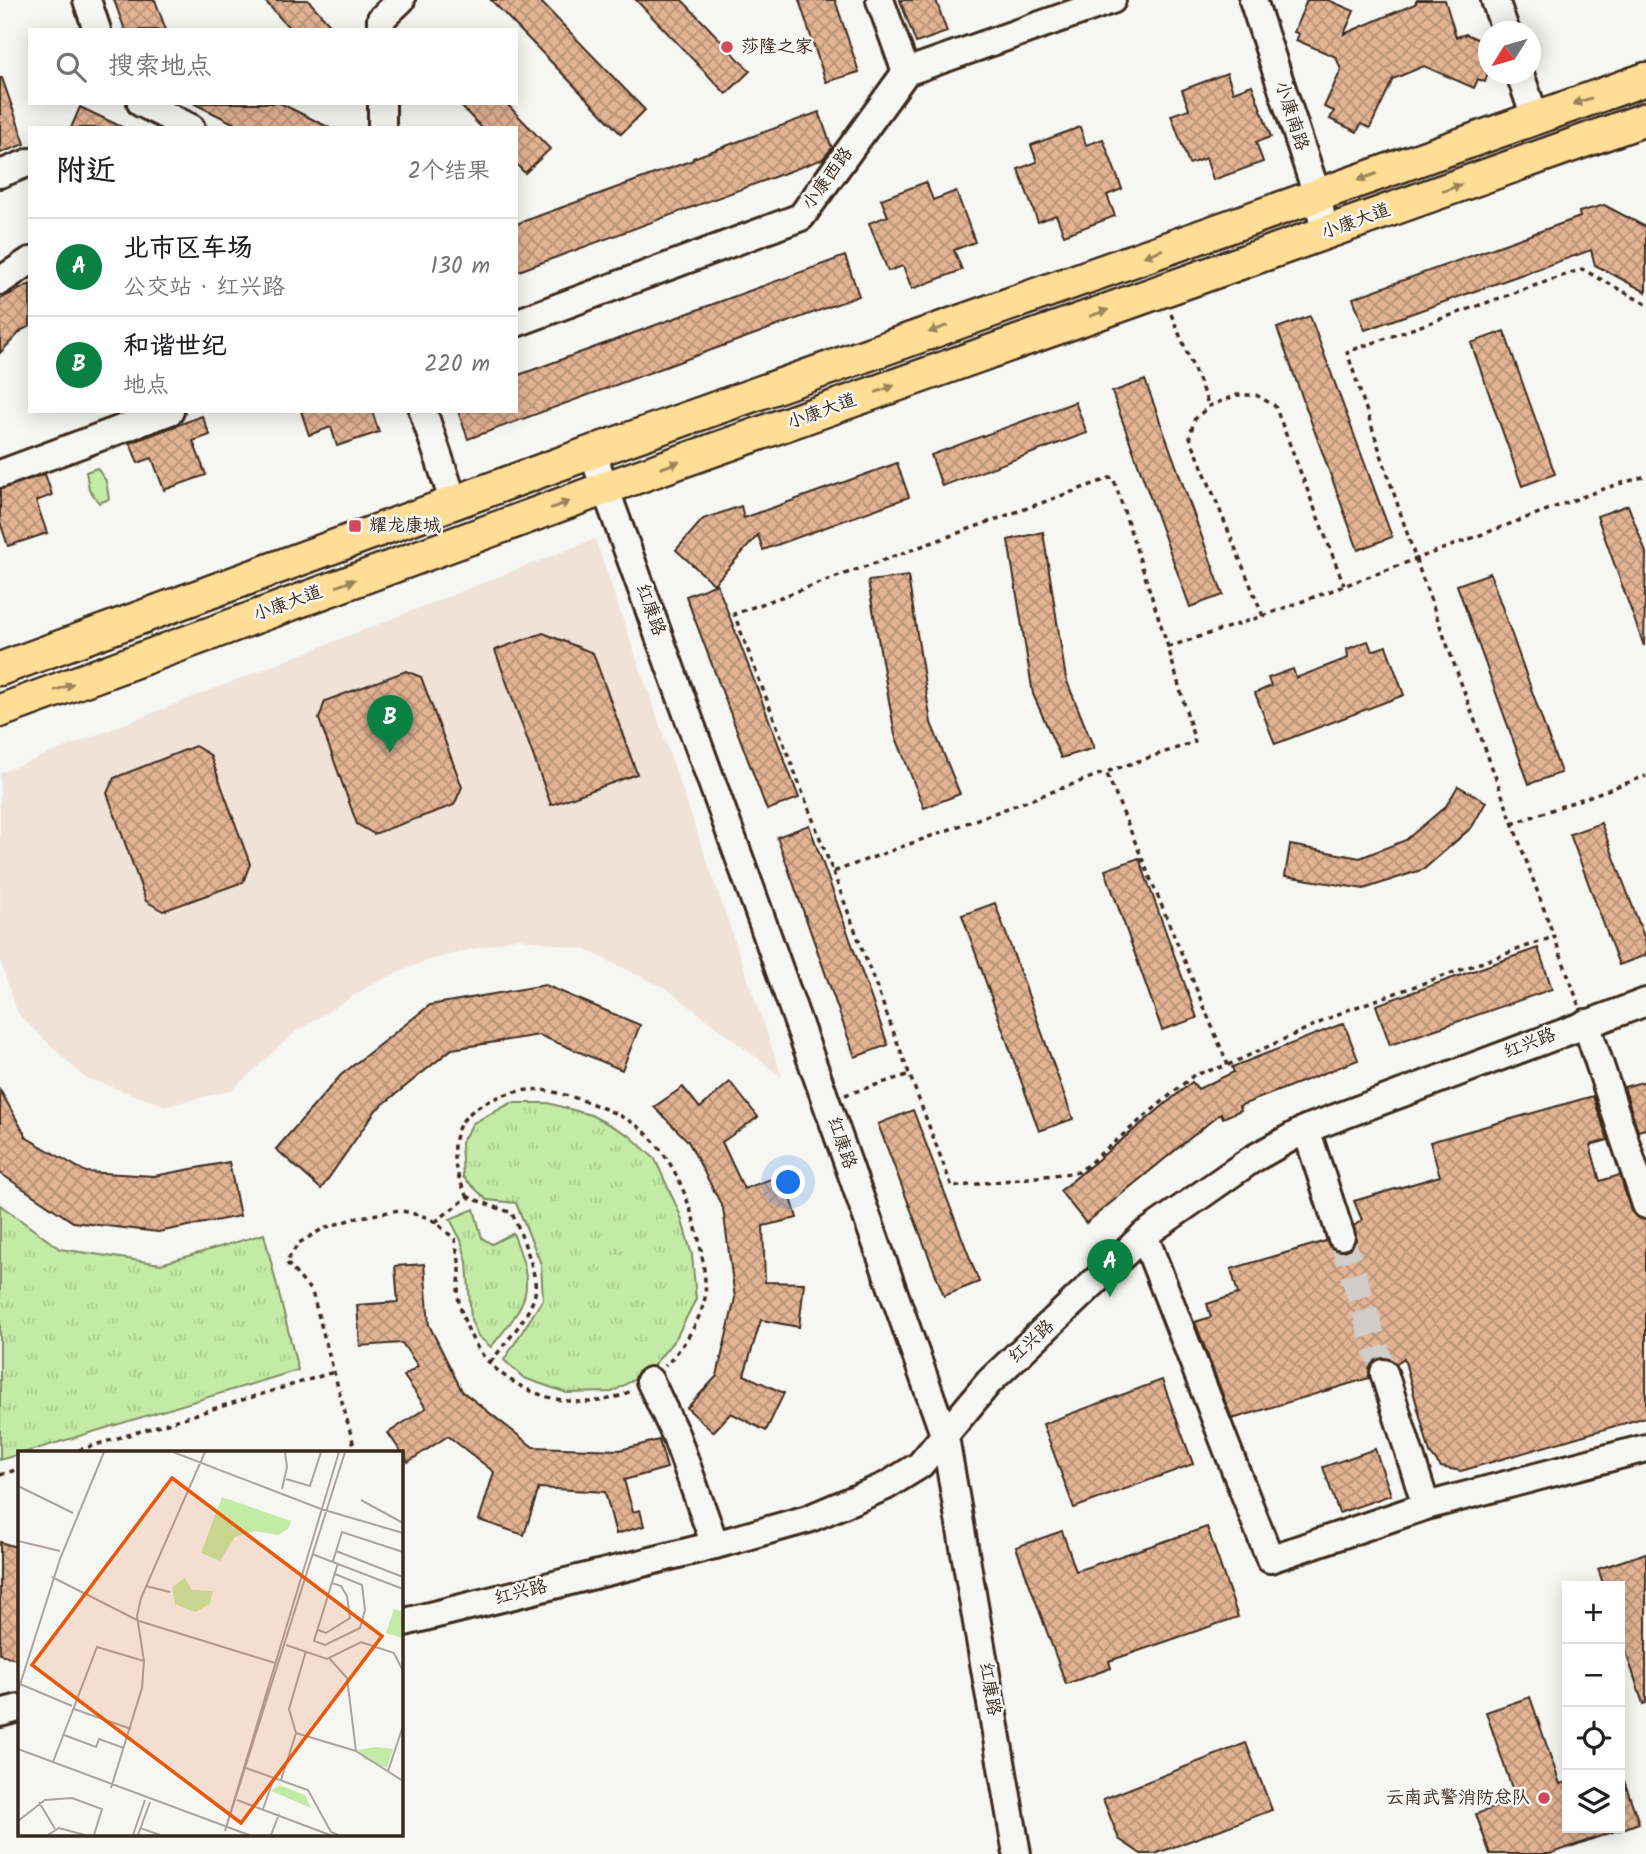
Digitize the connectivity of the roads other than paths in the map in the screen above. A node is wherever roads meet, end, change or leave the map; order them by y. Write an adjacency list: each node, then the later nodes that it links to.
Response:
1 (87, 0): 8 (street)
2 (401, 0): 9 (street)
3 (880, 0): 10 (street)
4 (1112, 0): 10 (street)
5 (1495, 0): 7 (street)
6 (1262, 2): 21 (street, 小康南路)
7 (1502, 21)
8 (96, 28)
9 (381, 28)
10 (906, 72): 25 (street, 小康西路)
11 (1646, 79): 15 (main road, one-way to 15)
12 (1523, 84): 15 (street)
13 (145, 105): 17 (street)
14 (382, 105): 18 (street)
15 (1535, 118): 21 (main road, one-way to 21)
16 (1646, 120): 22 (main road, 小康大道, one-way to 16)
17 (187, 126)
18 (383, 126)
19 (28, 163): 20 (street)
20 (0, 174)
21 (1317, 195): 22 (street, 小康南路); 28 (main road, one-way to 28)
22 (1325, 233): 30 (main road, 小康大道, one-way to 22)
23 (28, 262): 24 (street)
24 (0, 281)
25 (518, 322)
26 (165, 413): 29 (street)
27 (424, 413): 31 (street)
28 (592, 452): 30 (street, 红康路); 31 (main road)
29 (0, 474)
30 (606, 488): 33 (main road, 小康大道, one-way to 30); 42 (street, 红康路)
31 (454, 503): 32 (main road)
32 (0, 669)
33 (0, 711)
34 (1646, 1002): 35 (street, 红兴路)
35 (1587, 1023): 36 (street, 红兴路); 37 (street)
36 (1307, 1129): 38 (street, 红兴路); 39 (street)
37 (1646, 1205)
38 (1144, 1235): 42 (street, 红兴路); 44 (street)
39 (1340, 1236)
40 (1384, 1373): 44 (street)
41 (650, 1381): 45 (street)
42 (945, 1437): 45 (street, 红兴路); 49 (street, 红康路)
43 (1646, 1448): 44 (street)
44 (1426, 1506)
45 (715, 1545): 46 (street, 红兴路)
46 (402, 1623)
47 (18, 1708): 48 (street)
48 (0, 1713)
49 (1017, 1854)

